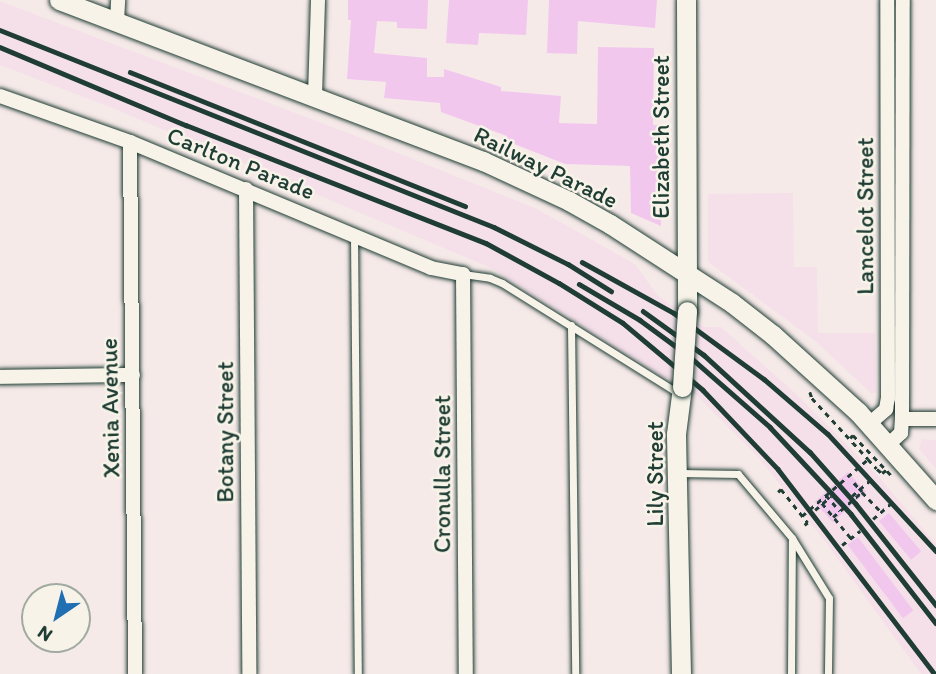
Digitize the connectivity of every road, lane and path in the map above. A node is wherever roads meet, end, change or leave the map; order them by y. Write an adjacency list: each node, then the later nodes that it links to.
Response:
1 (59, 0): 7 (main road, Railway Parade)
2 (118, 0): 7 (street)
3 (318, 0): 9 (street)
4 (686, 0): 14 (main road, Elizabeth Street)
5 (887, 0): 20 (street, Lancelot Street)
6 (903, 0): 21 (street, Lancelot Street)
7 (117, 22): 9 (main road, Railway Parade)
8 (0, 96): 10 (street, Carlton Parade)
9 (315, 96): 14 (main road, Railway Parade)
10 (130, 142): 11 (street, Carlton Parade); 16 (street, Xenia Avenue)
11 (246, 189): 12 (street, Carlton Parade); 50 (street, Botany Street)
12 (354, 235): 13 (street, Carlton Parade); 51 (lane)
13 (463, 274): 15 (lane); 52 (street, Cronulla Street)
14 (688, 274): 19 (main road, Lily Street, bridge); 23 (main road, Railway Parade)
15 (571, 325): 19 (lane); 53 (lane)
16 (133, 374): 17 (street); 49 (street, Xenia Avenue)
17 (0, 377)
18 (808, 385): 24 (path)
19 (681, 391): 27 (main road, Lily Street)
20 (886, 409): 21 (street); 23 (street)
21 (902, 419): 22 (street); 25 (street)
22 (936, 419)
23 (869, 424): 25 (main road, Railway Parade)
24 (850, 438): 26 (path); 26 (path, bridge)
25 (888, 445): 35 (main road, Railway Parade)
26 (868, 459): 32 (path, bridge)
27 (679, 473): 46 (lane); 54 (main road, Lily Street)
28 (869, 481): 30 (path)
29 (854, 483): 30 (path, bridge)
30 (861, 490): 34 (path); 39 (path, bridge); 40 (path)
31 (778, 492): 41 (path)
32 (826, 495): 39 (path, bridge); 41 (path, bridge)
33 (831, 496): 36 (path)
34 (852, 496)
35 (936, 500)
36 (822, 503): 38 (path); 42 (path)
37 (890, 503): 40 (path)
38 (815, 510)
39 (840, 511): 42 (path, bridge)
40 (881, 512): 43 (path)
41 (802, 516): 44 (path)
42 (833, 517): 47 (path)
43 (873, 519)
44 (805, 525)
45 (859, 531): 47 (path)
46 (792, 538): 55 (lane); 56 (lane)
47 (851, 538): 48 (path)
48 (842, 545)
49 (135, 674)
50 (249, 674)
51 (358, 674)
52 (466, 674)
53 (575, 674)
54 (681, 674)
55 (791, 674)
56 (828, 674)

